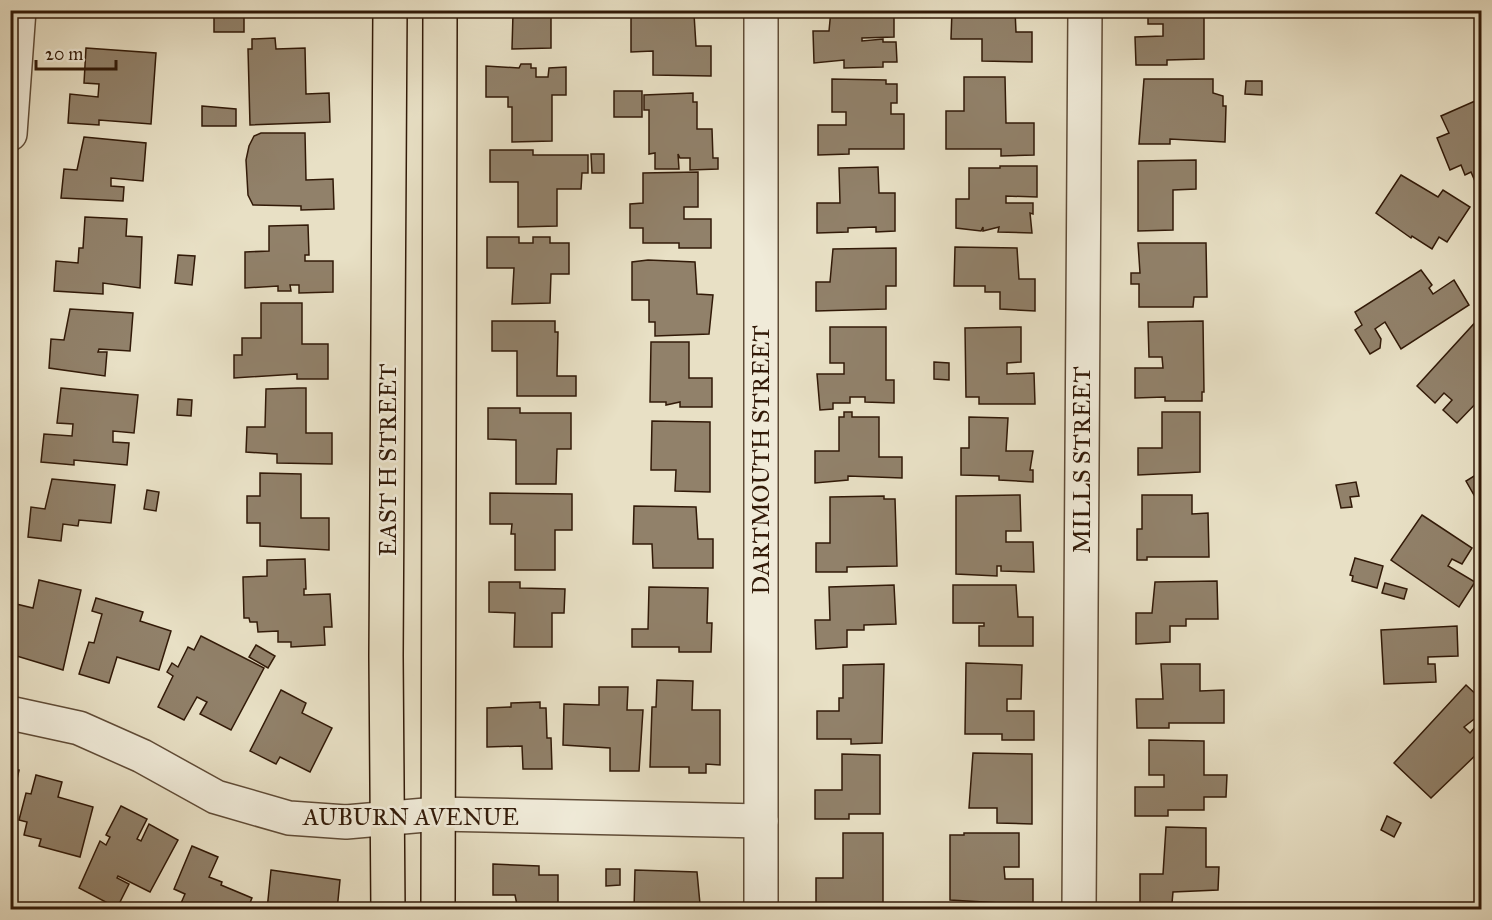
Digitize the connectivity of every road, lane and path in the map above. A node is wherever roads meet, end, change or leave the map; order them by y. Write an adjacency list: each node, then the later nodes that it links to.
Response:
1 (19, 10): 6 (street)
2 (390, 10): 9 (main road, EAST H STREET)
3 (440, 10): 8 (main road, EAST H STREET)
4 (761, 10): 10 (street, DARTMOUTH STREET)
5 (1085, 10): 14 (street, MILLS STREET)
6 (10, 134)
7 (10, 713): 9 (street, AUBURN AVENUE)
8 (437, 814): 9 (street, AUBURN AVENUE); 10 (street, AUBURN AVENUE); 12 (main road, EAST H STREET)
9 (388, 817): 11 (main road, EAST H STREET)
10 (761, 821): 13 (street, DARTMOUTH STREET)
11 (388, 909)
12 (438, 909)
13 (761, 909)
14 (1079, 909)

